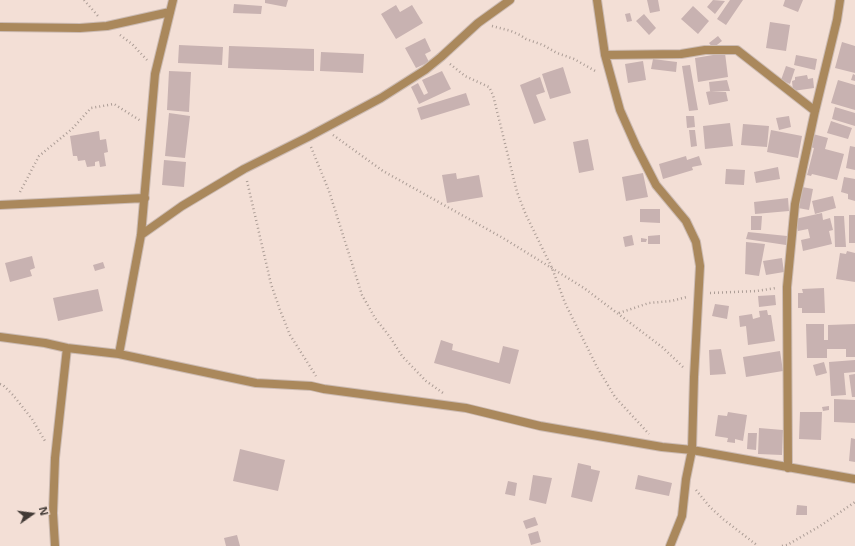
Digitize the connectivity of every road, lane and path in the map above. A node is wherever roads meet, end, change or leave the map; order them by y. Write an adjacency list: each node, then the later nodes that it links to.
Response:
1 (84, 0): 8 (path)
2 (173, 0): 6 (street)
3 (510, 0): 7 (street)
4 (597, 0): 10 (street)
5 (840, 0): 14 (street)
6 (170, 12): 8 (street); 12 (street)
7 (478, 23): 11 (street); 13 (path)
8 (107, 26): 9 (street); 12 (path)
9 (0, 27)
10 (605, 55): 13 (street); 14 (street)
11 (441, 57): 16 (street); 22 (path)
12 (155, 74): 15 (street)
13 (613, 81): 24 (street)
14 (815, 111): 23 (street)
15 (151, 127): 19 (street); 20 (path)
16 (323, 129): 17 (street); 22 (path)
17 (308, 137): 18 (street); 32 (path)
18 (244, 169): 21 (street); 31 (path)
19 (145, 198): 20 (street); 21 (street)
20 (3, 204)
21 (141, 235): 28 (street)
22 (552, 268): 25 (path); 33 (path)
23 (787, 286): 24 (path); 36 (street)
24 (698, 293): 25 (path); 29 (street)
25 (619, 313): 29 (path)
26 (0, 337): 27 (street)
27 (67, 348): 28 (street); 35 (street)
28 (119, 354): 31 (street)
29 (694, 376): 34 (street)
30 (0, 384): 35 (path)
31 (324, 389): 33 (street)
32 (446, 394)
33 (662, 447): 34 (street)
34 (692, 450): 36 (street); 37 (street)
35 (55, 458): 40 (street)
36 (788, 468): 38 (street)
37 (686, 479): 41 (street); 42 (path)
38 (855, 479)
39 (855, 502): 43 (path)
40 (55, 546)
41 (670, 546)
42 (758, 546)
43 (782, 546)

